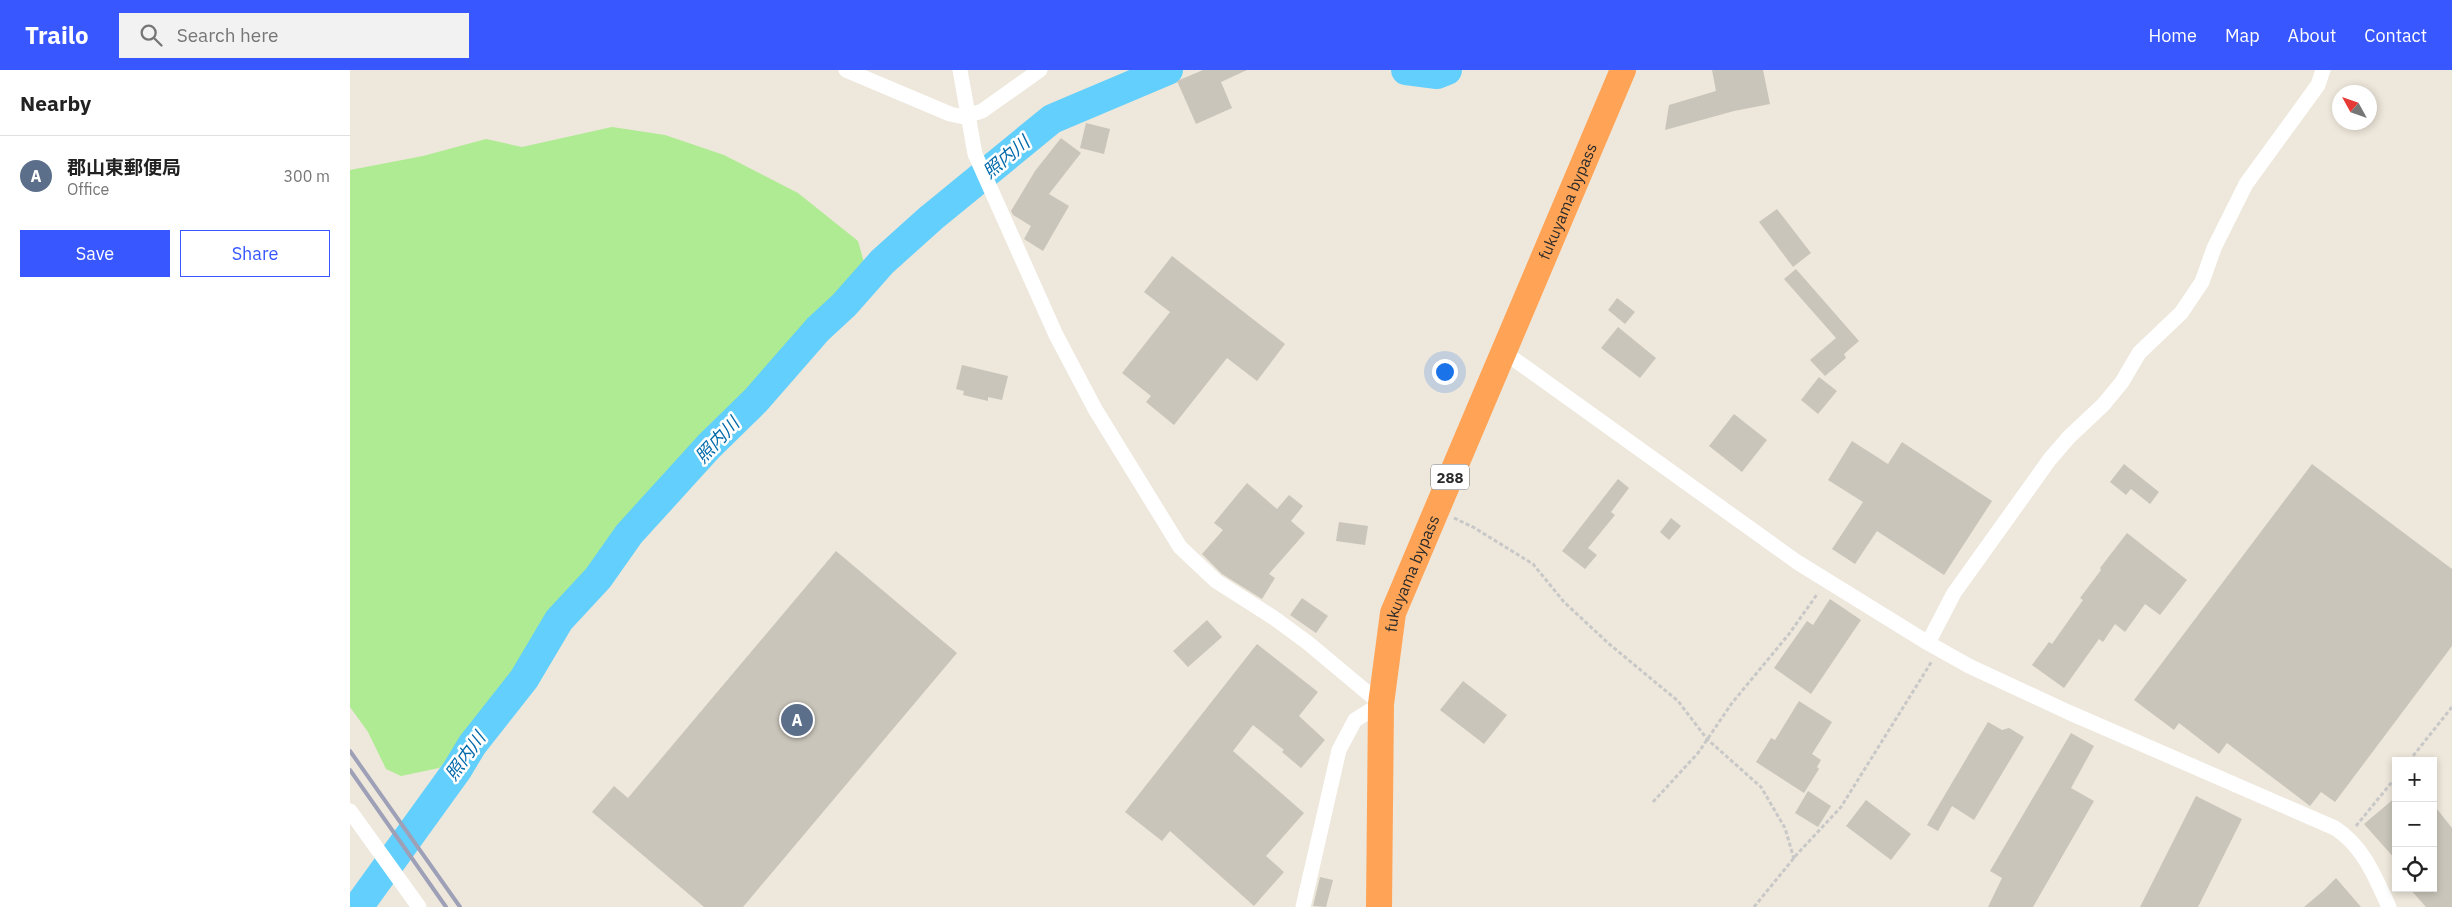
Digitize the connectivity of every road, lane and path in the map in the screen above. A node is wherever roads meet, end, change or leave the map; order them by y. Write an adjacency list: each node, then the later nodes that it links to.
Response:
1 (846, 70): 6 (street)
2 (960, 70): 6 (street)
3 (1040, 70): 6 (street)
4 (1623, 70): 7 (highway, fukuyama bypass / 288)
5 (2323, 70): 10 (street)
6 (968, 117): 11 (street)
7 (1504, 352): 8 (highway, fukuyama bypass / 288); 9 (street)
8 (1436, 510): 11 (highway, fukuyama bypass / 288); 13 (path)
9 (1826, 580): 10 (street); 13 (path)
10 (1934, 646): 18 (street); 19 (path)
11 (1380, 704): 21 (street); 22 (highway, fukuyama bypass / 288)
12 (2452, 707): 14 (path)
13 (1707, 739): 16 (path); 19 (path)
14 (2412, 757)
15 (2392, 782): 18 (path)
16 (1653, 802)
17 (350, 811): 20 (street)
18 (2348, 837): 24 (street)
19 (1794, 859): 23 (path)
20 (419, 907)
21 (1303, 907)
22 (1379, 907)
23 (1754, 907)
24 (2389, 907)

